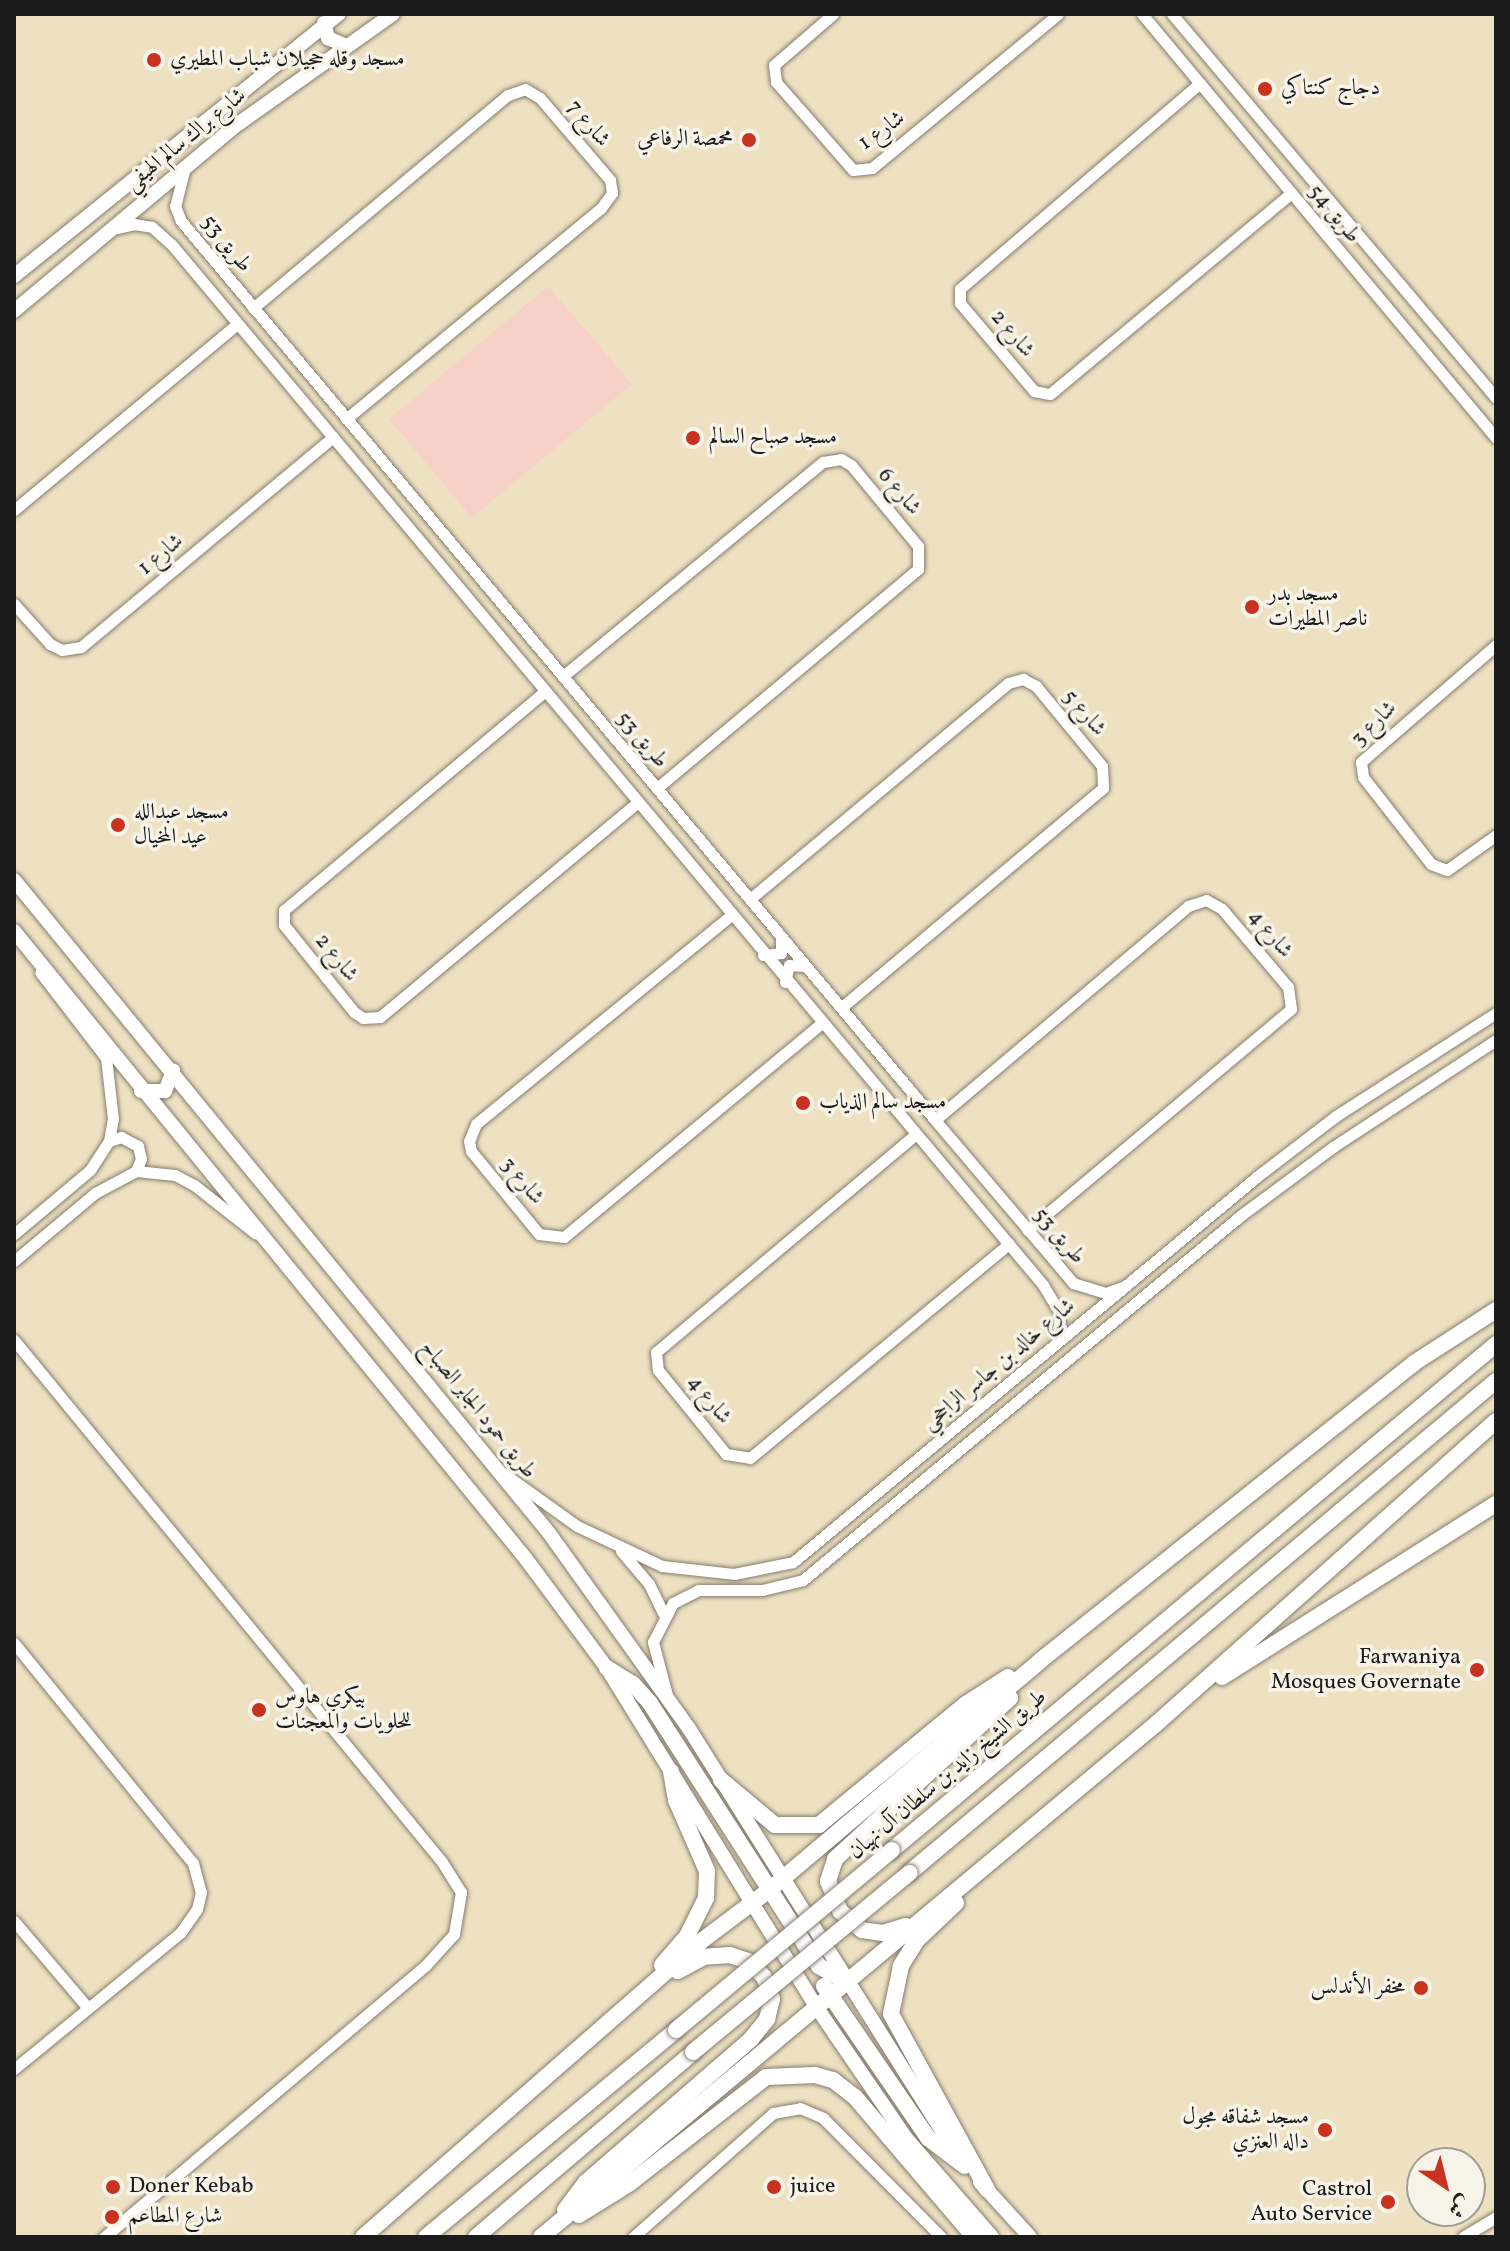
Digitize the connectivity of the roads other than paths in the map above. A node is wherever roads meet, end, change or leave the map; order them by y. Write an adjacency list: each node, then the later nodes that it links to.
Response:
1 (339, 14): 7 (main road, شارع براك سالم الهيفي)
2 (393, 14): 9 (main road, شارع براك سالم الهيفي)
3 (833, 14): 4 (street, شارع 1)
4 (1058, 14)
5 (1142, 14): 11 (street, طريق 54)
6 (1172, 14): 12 (street, طريق 54)
7 (324, 23): 8 (main road, شارع براك سالم الهيفي); 9 (main road)
8 (302, 40): 10 (main road); 21 (main road, شارع براك سالم الهيفي)
9 (346, 46): 10 (main road, شارع براك سالم الهيفي)
10 (315, 66): 16 (main road, شارع براك سالم الهيفي)
11 (1200, 83): 13 (street, طريق 54); 17 (street, شارع 2)
12 (1253, 110): 13 (street); 14 (street, طريق 54)
13 (1235, 126): 15 (street, طريق 54)
14 (1275, 137): 15 (street); 25 (street, طريق 54)
15 (1257, 151): 17 (street, طريق 54)
16 (185, 168): 18 (main road, شارع براك سالم الهيفي); 19 (street, طريق 53)
17 (1291, 193): 28 (street, طريق 54)
18 (113, 229): 20 (street, طريق 53); 23 (main road, شارع براك سالم الهيفي)
19 (191, 233): 20 (street); 22 (street, طريق 53)
20 (172, 245): 24 (street, طريق 53)
21 (14, 276)
22 (253, 308): 26 (street, طريق 53); 26 (street, شارع 7)
23 (14, 311)
24 (237, 324): 27 (street, طريق 53); 32 (street)
25 (1496, 398)
26 (346, 419): 29 (street, طريق 53)
27 (333, 437): 30 (street, طريق 53); 34 (street, شارع 1)
28 (1496, 438)
29 (399, 482): 30 (street); 31 (street, طريق 53)
30 (382, 495): 33 (street, طريق 53)
31 (419, 506): 33 (street); 36 (street, طريق 53)
32 (14, 510)
33 (403, 521): 37 (street, طريق 53)
34 (14, 604)
35 (1496, 645): 40 (street, شارع 3)
36 (563, 676): 38 (street, طريق 53); 38 (street, شارع 6)
37 (544, 692): 39 (street, طريق 53); 39 (street, شارع 2)
38 (657, 788): 42 (street, طريق 53)
39 (636, 804): 43 (street, طريق 53)
40 (1496, 835)
41 (14, 880): 53 (main road, طريق حمود الجابر الصباح)
42 (750, 899): 45 (street, طريق 53); 49 (street, شارع 5)
43 (730, 916): 46 (street, طريق 53); 51 (street, شارع 3)
44 (18, 936): 54 (main road); 58 (street)
45 (781, 936): 46 (street); 47 (street, طريق 53)
46 (763, 955): 48 (street, طريق 53)
47 (806, 966): 48 (street); 49 (street, طريق 53)
48 (785, 982): 51 (street, طريق 53)
49 (841, 1008): 55 (street, طريق 53)
50 (1496, 1013): 56 (street, شارع خالد بن جاسر الراجحي)
51 (822, 1023): 57 (street, طريق 53)
52 (1496, 1040): 59 (street, شارع خالد بن جاسر الراجحي)
53 (173, 1071): 54 (main road); 75 (main road, طريق حمود الجابر الصباح)
54 (141, 1090): 64 (main road)
55 (935, 1120): 61 (street, طريق 53); 61 (street, شارع 4)
56 (1317, 1130): 59 (street); 68 (street, شارع خالد بن جاسر الراجحي)
57 (916, 1134): 63 (street, طريق 53); 63 (street, شارع 4)
58 (109, 1141): 60 (street); 62 (street)
59 (1333, 1147): 78 (street, شارع خالد بن جاسر الراجحي)
60 (136, 1171): 64 (street); 65 (street)
61 (1028, 1230): 66 (street, طريق 53)
62 (14, 1234)
63 (1009, 1244): 67 (street, طريق 53)
64 (276, 1252): 83 (main road)
65 (14, 1261)
66 (1062, 1270): 67 (street); 68 (street, طريق 53)
67 (1043, 1285): 71 (street, طريق 53)
68 (1125, 1286): 71 (street, شارع خالد بن جاسر الراجحي)
69 (1496, 1310): 82 (highway)
70 (14, 1340): 104 (street)
71 (1058, 1341): 76 (street, شارع خالد بن جاسر الراجحي)
72 (1496, 1344): 106 (highway, طريق الشيخ زايد بن سلطان آل نهيان, bridge)
73 (1496, 1381): 107 (highway, bridge)
74 (1496, 1421): 85 (highway)
75 (498, 1470): 79 (street, شارع خالد بن جاسر الراجحي); 84 (main road, طريق حمود الجابر الصباح)
76 (866, 1502): 78 (street); 79 (street, شارع خالد بن جاسر الراجحي)
77 (1496, 1504): 85 (highway)
78 (875, 1522): 80 (street, شارع خالد بن جاسر الراجحي)
79 (620, 1550): 80 (street)
80 (663, 1613): 84 (street)
81 (14, 1643): 98 (street)
82 (1041, 1660): 87 (highway); 89 (highway); 92 (highway)
83 (607, 1668): 86 (main road); 89 (highway)
84 (668, 1698): 87 (main road, طريق حمود الجابر الصباح)
85 (1177, 1705): 88 (highway)
86 (671, 1771): 90 (main road); 96 (highway)
87 (721, 1780): 89 (main road, طريق حمود الجابر الصباح)
88 (1044, 1818): 92 (highway); 101 (highway)
89 (775, 1886): 90 (highway); 93 (highway)
90 (753, 1903): 94 (highway); 95 (highway); 97 (main road)
91 (14, 1921): 98 (street)
92 (918, 1922): 93 (highway)
93 (845, 1981): 95 (highway); 100 (main road)
94 (649, 1987): 96 (highway); 103 (highway)
95 (829, 1994): 97 (highway); 100 (highway)
96 (629, 2003): 105 (highway)
97 (815, 2005): 103 (highway); 112 (main road)
98 (88, 2008): 99 (street)
99 (14, 2069)
100 (965, 2166): 101 (main road)
101 (987, 2189): 113 (main road)
102 (1496, 2217): 114 (street)
103 (556, 2225): 108 (highway); 111 (highway)
104 (104, 2237)
105 (363, 2237)
106 (426, 2237)
107 (476, 2237)
108 (541, 2237)
109 (633, 2237): 110 (street)
110 (941, 2237)
111 (974, 2237)
112 (992, 2237)
113 (1030, 2237)
114 (1463, 2237)

